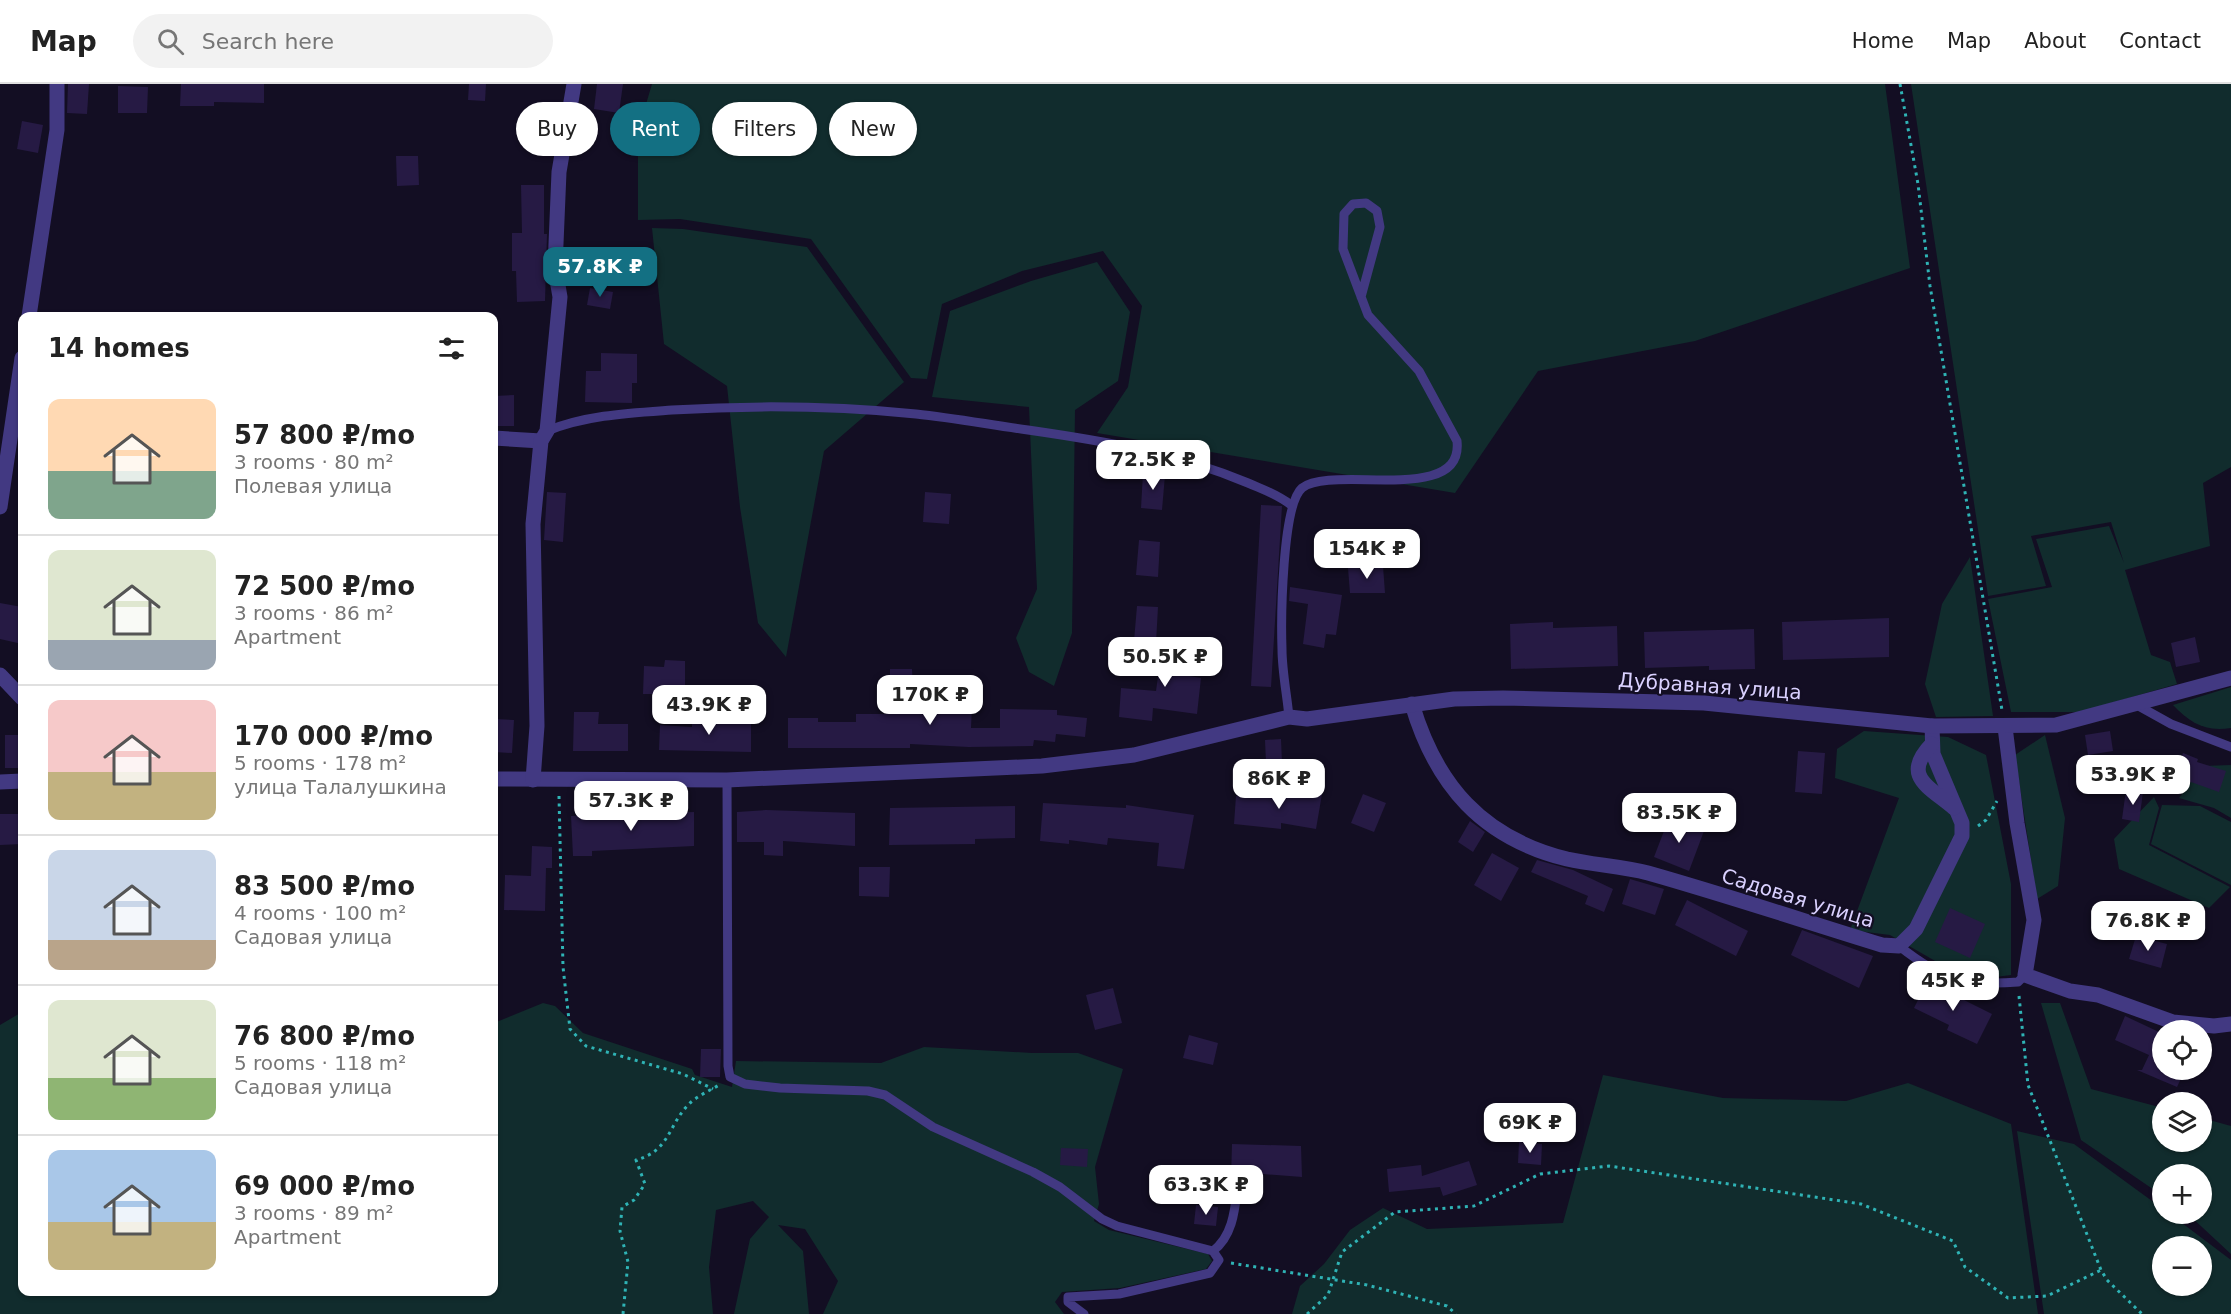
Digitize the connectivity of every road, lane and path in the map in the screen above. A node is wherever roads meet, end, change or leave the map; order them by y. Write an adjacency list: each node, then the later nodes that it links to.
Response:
1 (57, 84): 5 (street)
2 (574, 84): 7 (street)
3 (1900, 84): 19 (path)
4 (1361, 297): 4 (lane); 10 (lane)
5 (30, 312)
6 (18, 412): 9 (street)
7 (544, 436): 8 (street); 10 (lane); 23 (street)
8 (498, 438)
9 (15, 452): 11 (street)
10 (1292, 505): 17 (lane)
11 (0, 507)
12 (0, 675): 14 (street)
13 (2231, 678): 16 (street, Дубравная улица)
14 (18, 694)
15 (1412, 704): 17 (street, Дубравная улица); 18 (street, Дубравная улица); 31 (street, Садовая улица)
16 (2135, 704): 19 (street, Дубравная улица); 21 (lane)
17 (1289, 717): 25 (street, Дубравная улица)
18 (1932, 726): 19 (street, Дубравная улица); 20 (street)
19 (2005, 727): 28 (street)
20 (1932, 744): 29 (street); 29 (street)
21 (2231, 747)
22 (498, 779): 23 (street, Дубравная улица)
23 (533, 780): 24 (street, Дубравная улица)
24 (558, 780): 25 (street, Дубравная улица); 35 (path)
25 (728, 780): 34 (lane)
26 (18, 781): 27 (street)
27 (0, 782)
28 (2012, 784): 30 (path); 32 (street)
29 (1954, 808): 30 (street)
30 (1962, 836): 31 (street)
31 (1899, 946): 32 (lane)
32 (2021, 978): 33 (street); 39 (path)
33 (2231, 1024)
34 (730, 1077): 35 (path); 37 (lane)
35 (713, 1089): 41 (path)
36 (1238, 1183): 37 (lane)
37 (1213, 1251): 38 (lane)
38 (1219, 1260): 40 (path); 42 (lane)
39 (2101, 1270): 40 (path); 45 (path)
40 (1334, 1279): 43 (path); 44 (path)
41 (622, 1314)
42 (1084, 1314)
43 (1307, 1314)
44 (1455, 1314)
45 (2142, 1314)

